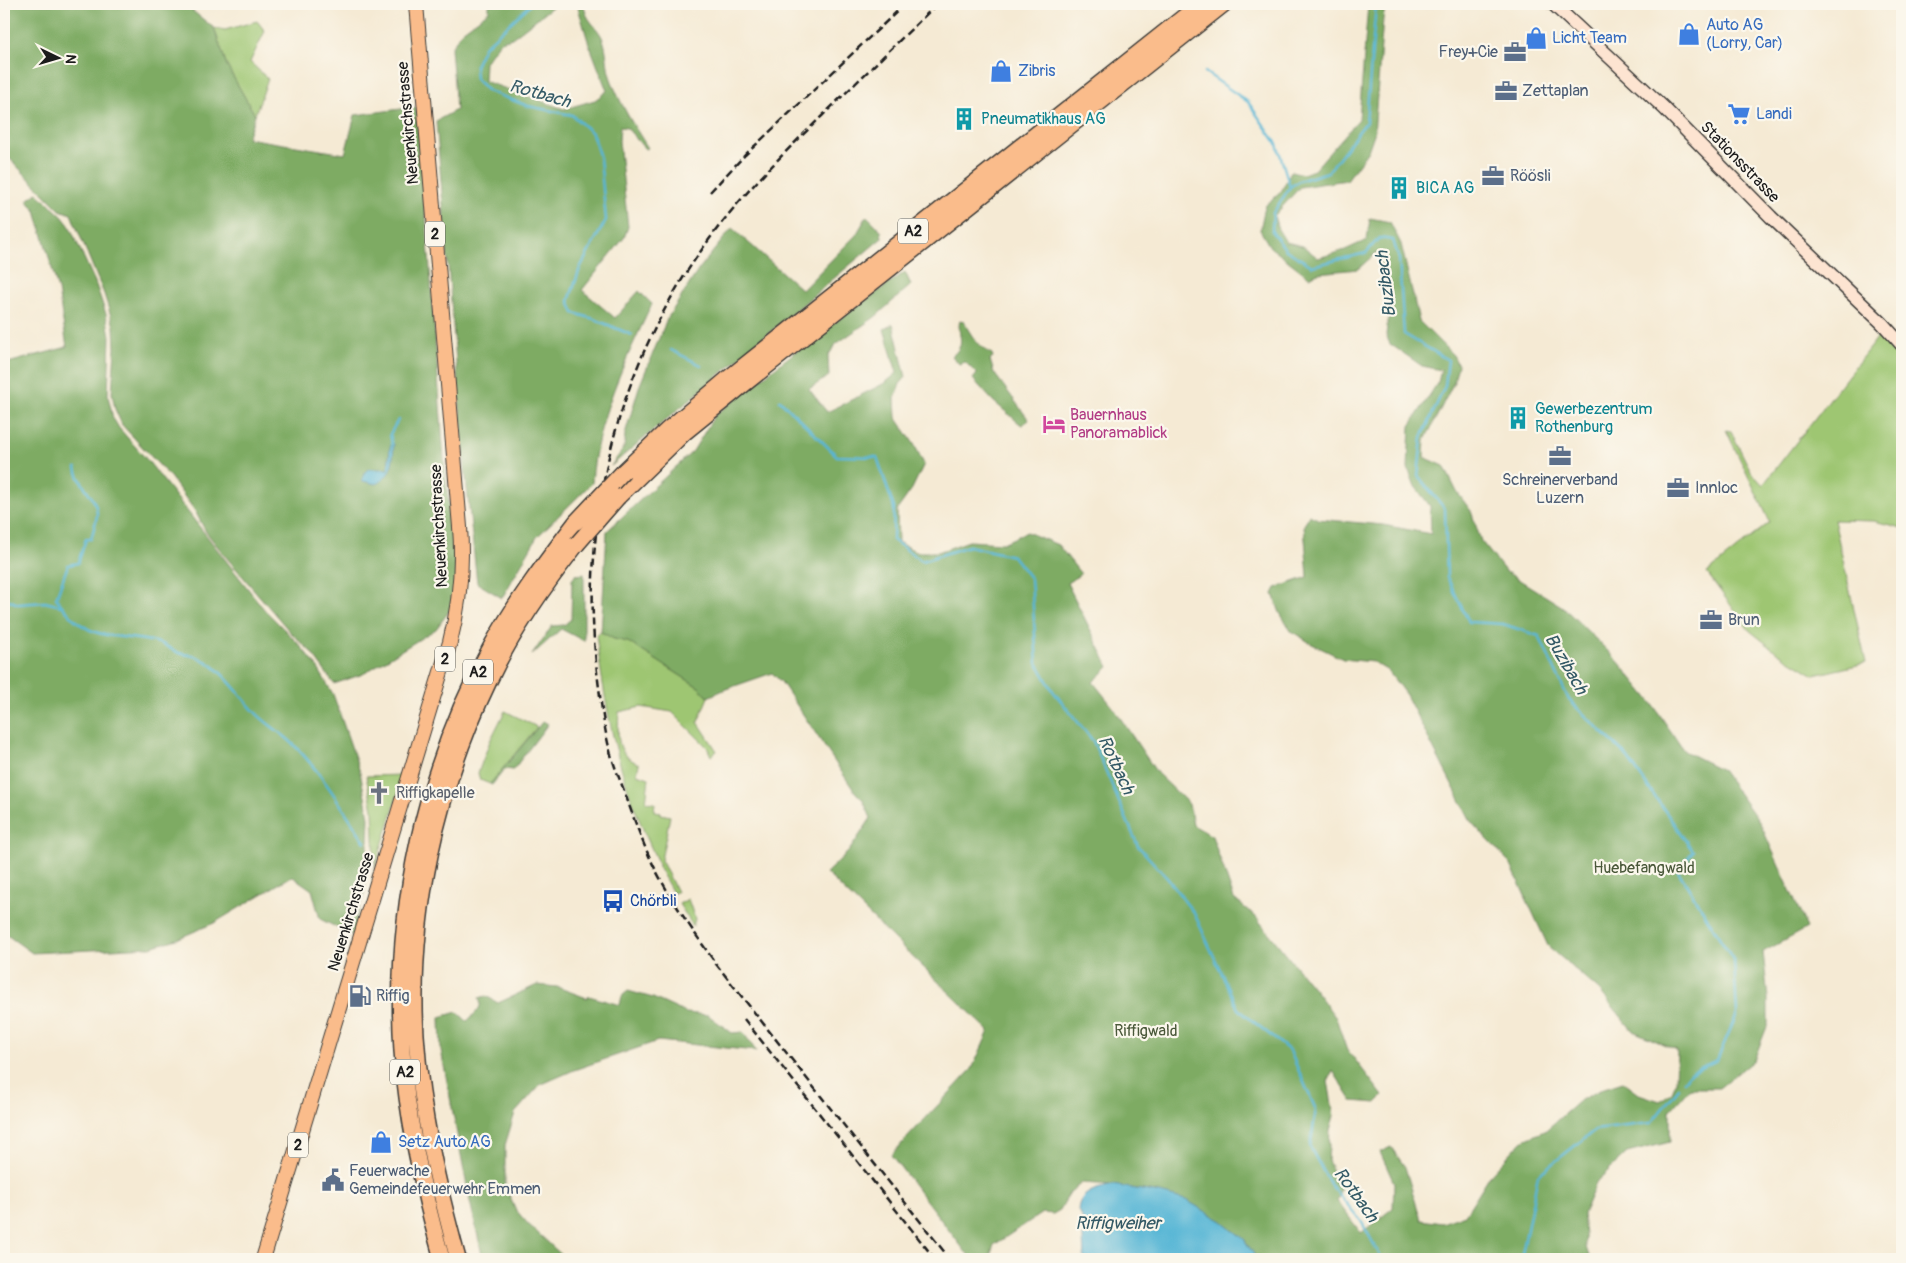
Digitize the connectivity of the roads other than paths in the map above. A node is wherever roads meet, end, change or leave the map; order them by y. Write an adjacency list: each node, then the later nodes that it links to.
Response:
1 (416, 4): 13 (main road, Neuenkirchstrasse / 2)
2 (1200, 4): 7 (highway, A2)
3 (1224, 4): 6 (highway, A2)
4 (1233, 4): 6 (highway)
5 (1553, 4): 8 (main road, Stationsstrasse)
6 (1183, 36): 7 (highway, A2)
7 (798, 332): 9 (highway, A2)
8 (1902, 345)
9 (680, 428): 10 (highway, A2, bridge); 10 (highway, A2, bridge)
10 (426, 843): 11 (highway, A2)
11 (418, 882): 12 (highway, A2); 14 (highway, A2)
12 (440, 1257)
13 (263, 1259)
14 (458, 1259)

